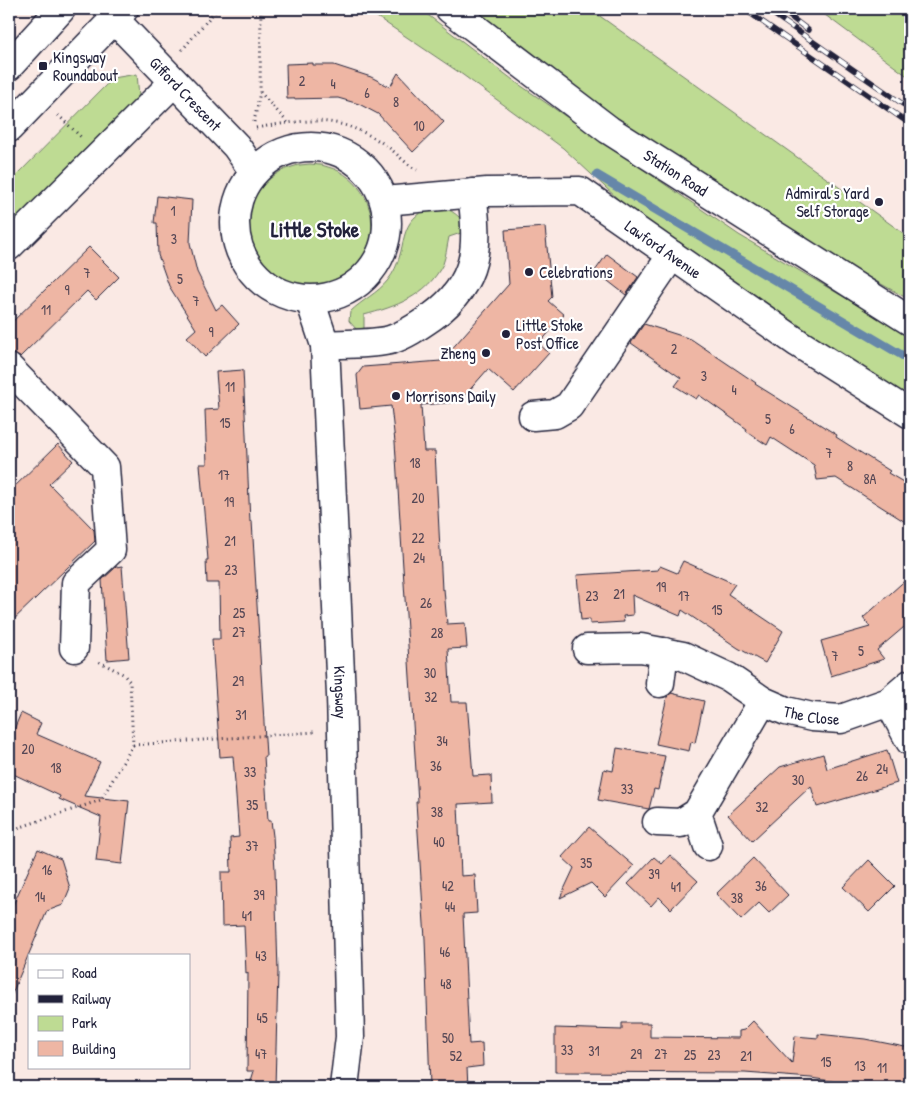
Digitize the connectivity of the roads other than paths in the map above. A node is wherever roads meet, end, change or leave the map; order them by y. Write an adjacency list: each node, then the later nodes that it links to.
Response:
1 (61, 9): 4 (street)
2 (450, 9): 13 (street, Station Road)
3 (119, 13): 5 (street, Gifford Crescent); 6 (street)
4 (9, 66)
5 (169, 77): 7 (street, Gifford Crescent); 10 (street)
6 (9, 128)
7 (254, 172): 9 (street); 12 (street)
8 (472, 193): 9 (street, Lawford Avenue); 11 (street, Lawford Avenue); 14 (street)
9 (384, 201): 12 (street)
10 (9, 246)
11 (672, 255): 16 (street, Lawford Avenue); 17 (street)
12 (310, 300): 14 (street, Kingsway)
13 (910, 321)
14 (325, 345): 29 (street, Kingsway)
15 (9, 368): 18 (street)
16 (910, 414)
17 (533, 416)
18 (74, 648)
19 (587, 648): 20 (street, The Close)
20 (664, 652): 21 (street); 23 (street, The Close)
21 (660, 682)
22 (910, 684): 24 (street, The Close)
23 (763, 701): 24 (street, The Close); 26 (street, The Close)
24 (889, 702): 25 (street)
25 (910, 741)
26 (697, 813): 27 (street); 28 (street)
27 (657, 822)
28 (708, 846)
29 (344, 1087)

